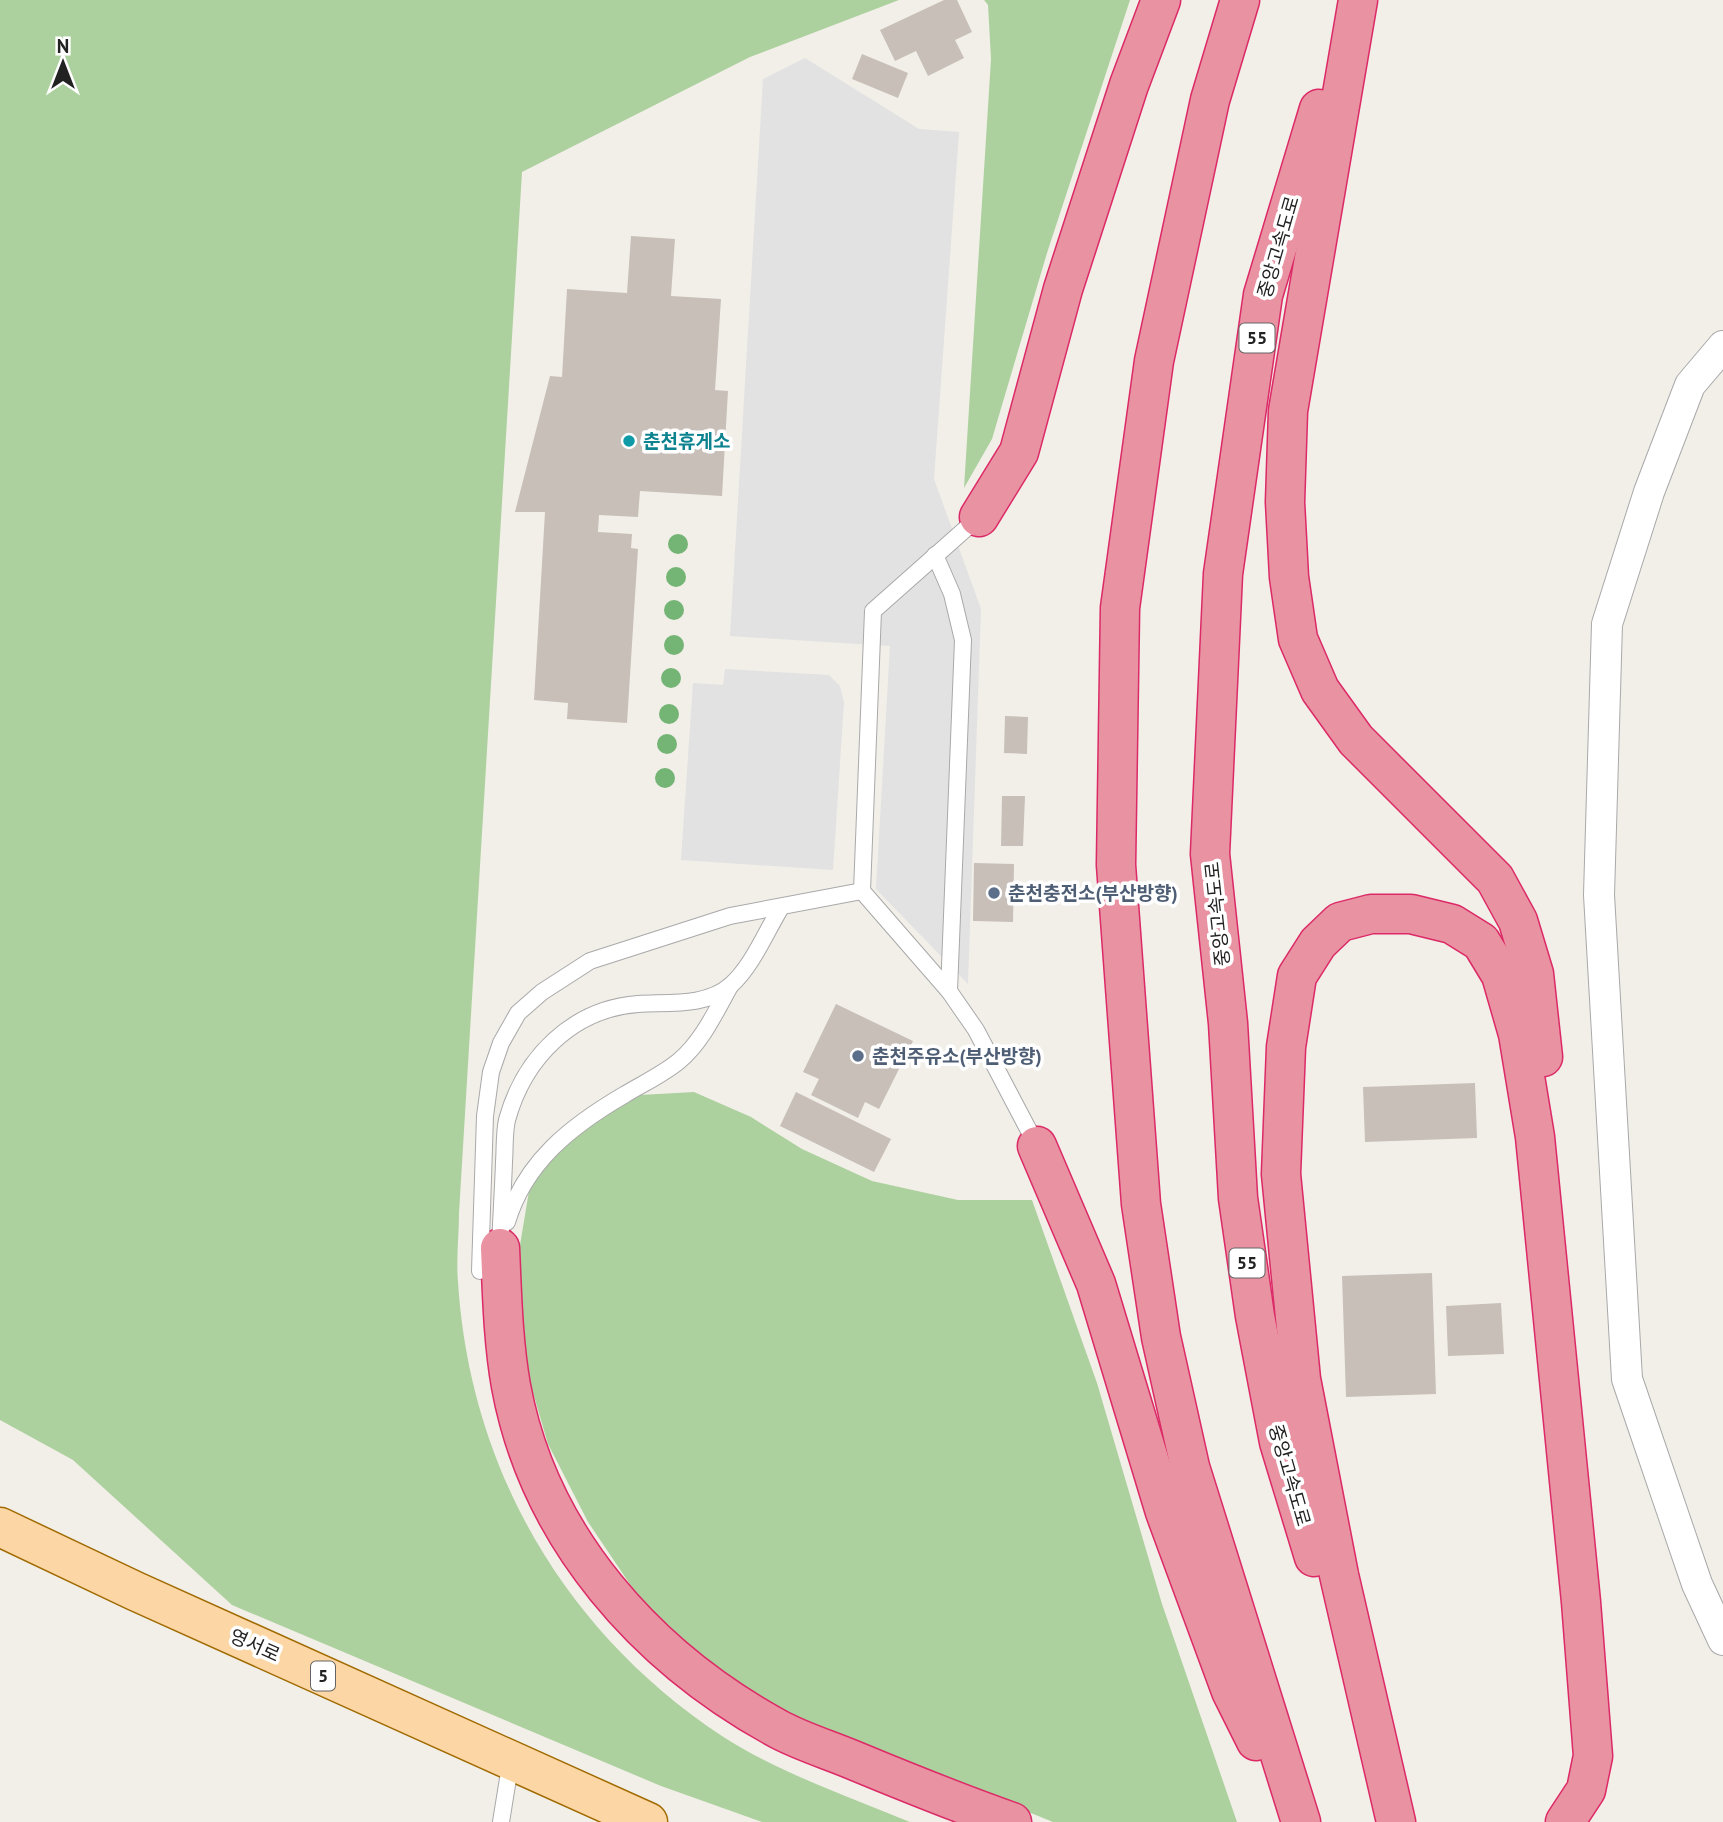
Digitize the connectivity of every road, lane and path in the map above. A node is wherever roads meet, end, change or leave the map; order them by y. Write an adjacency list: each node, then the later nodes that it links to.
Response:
1 (1161, 0): 6 (highway)
2 (1240, 0): 21 (highway)
3 (1351, 0): 22 (highway, 중앙고속도로 / 55)
4 (1359, 0): 24 (highway)
5 (1723, 346): 15 (street)
6 (979, 517): 7 (lane)
7 (935, 555): 8 (lane); 11 (lane)
8 (862, 891): 9 (lane); 11 (lane)
9 (780, 909): 10 (lane); 13 (lane)
10 (731, 985): 13 (lane); 13 (lane)
11 (949, 991): 12 (lane)
12 (1037, 1146): 21 (highway)
13 (490, 1259): 19 (highway); 20 (highway)
14 (0, 1527): 16 (main road, 영서로 / 5)
15 (1723, 1640)
16 (511, 1760): 17 (lane); 18 (main road, 영서로 / 5)
17 (501, 1822)
18 (648, 1822)
19 (954, 1822)
20 (1012, 1822)
21 (1299, 1822)
22 (1395, 1822): 23 (highway)
23 (1565, 1822)
24 (1588, 1822)

